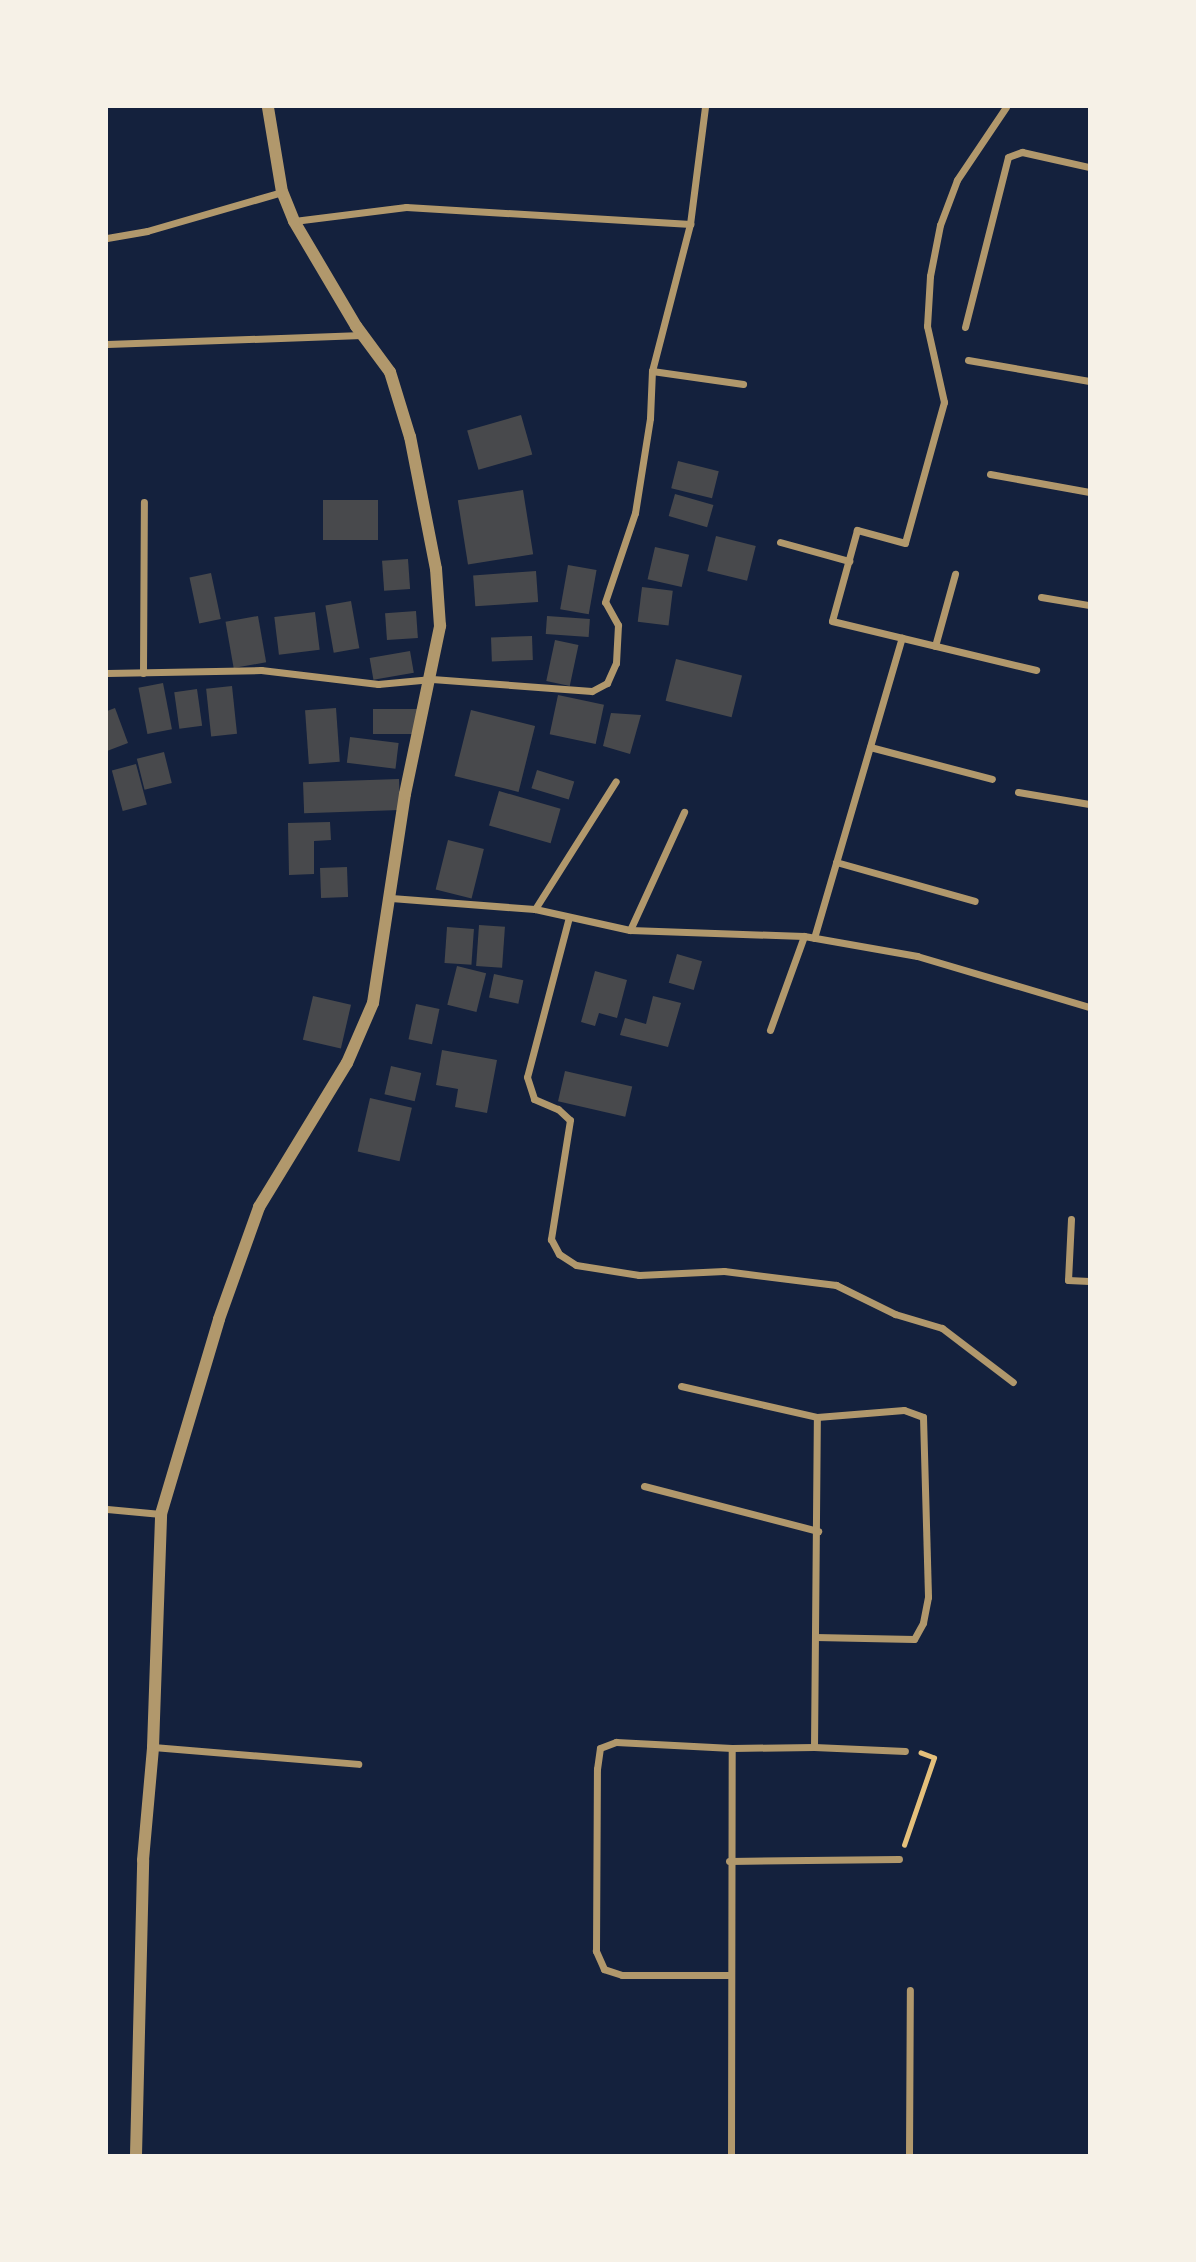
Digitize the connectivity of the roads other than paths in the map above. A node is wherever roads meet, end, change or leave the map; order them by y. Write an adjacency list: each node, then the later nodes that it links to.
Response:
1 (268, 107): 5 (street)
2 (705, 107): 7 (street)
3 (1006, 107): 20 (street)
4 (1089, 167): 9 (street)
5 (282, 192): 6 (street); 8 (street)
6 (295, 221): 7 (street); 10 (street)
7 (690, 224): 13 (street)
8 (107, 238)
9 (965, 327)
10 (363, 335): 11 (street); 29 (street)
11 (107, 344)
12 (968, 360): 14 (street)
13 (652, 371): 15 (street); 29 (street)
14 (1089, 381)
15 (743, 383)
16 (990, 474): 17 (street)
17 (1089, 492)
18 (144, 502): 28 (street)
19 (780, 542): 20 (street)
20 (849, 561): 24 (street)
21 (955, 574): 25 (street)
22 (1041, 597): 23 (street)
23 (1089, 605)
24 (902, 638): 25 (street); 30 (street)
25 (935, 646): 26 (street)
26 (1035, 670)
27 (107, 673): 28 (street)
28 (143, 673): 29 (street)
29 (432, 679): 37 (street)
30 (870, 747): 31 (street); 36 (street)
31 (992, 779)
32 (616, 781): 39 (street)
33 (1018, 792): 34 (street)
34 (1089, 804)
35 (684, 812): 41 (street)
36 (836, 862): 38 (street); 43 (street)
37 (390, 898): 39 (street); 53 (street)
38 (975, 901)
39 (535, 909): 40 (street)
40 (569, 917): 41 (street); 48 (street)
41 (630, 930): 42 (street)
42 (804, 936): 43 (street); 45 (street)
43 (814, 938): 44 (street)
44 (1089, 1007)
45 (770, 1030)
46 (1071, 1219): 47 (street)
47 (1089, 1281)
48 (1013, 1382)
49 (681, 1386): 50 (street)
50 (817, 1417): 54 (street); 55 (street)
51 (644, 1486): 54 (street)
52 (107, 1509): 53 (street)
53 (161, 1514): 56 (street)
54 (818, 1531): 55 (street)
55 (815, 1637): 57 (street)
56 (153, 1747): 60 (street); 65 (street)
57 (814, 1747): 58 (street); 59 (street)
58 (732, 1748): 62 (street); 63 (street)
59 (905, 1751)
60 (358, 1764)
61 (899, 1859): 62 (street)
62 (729, 1861): 63 (street)
63 (728, 1975): 66 (street)
64 (910, 1990): 67 (street)
65 (136, 2155)
66 (731, 2155)
67 (909, 2155)

